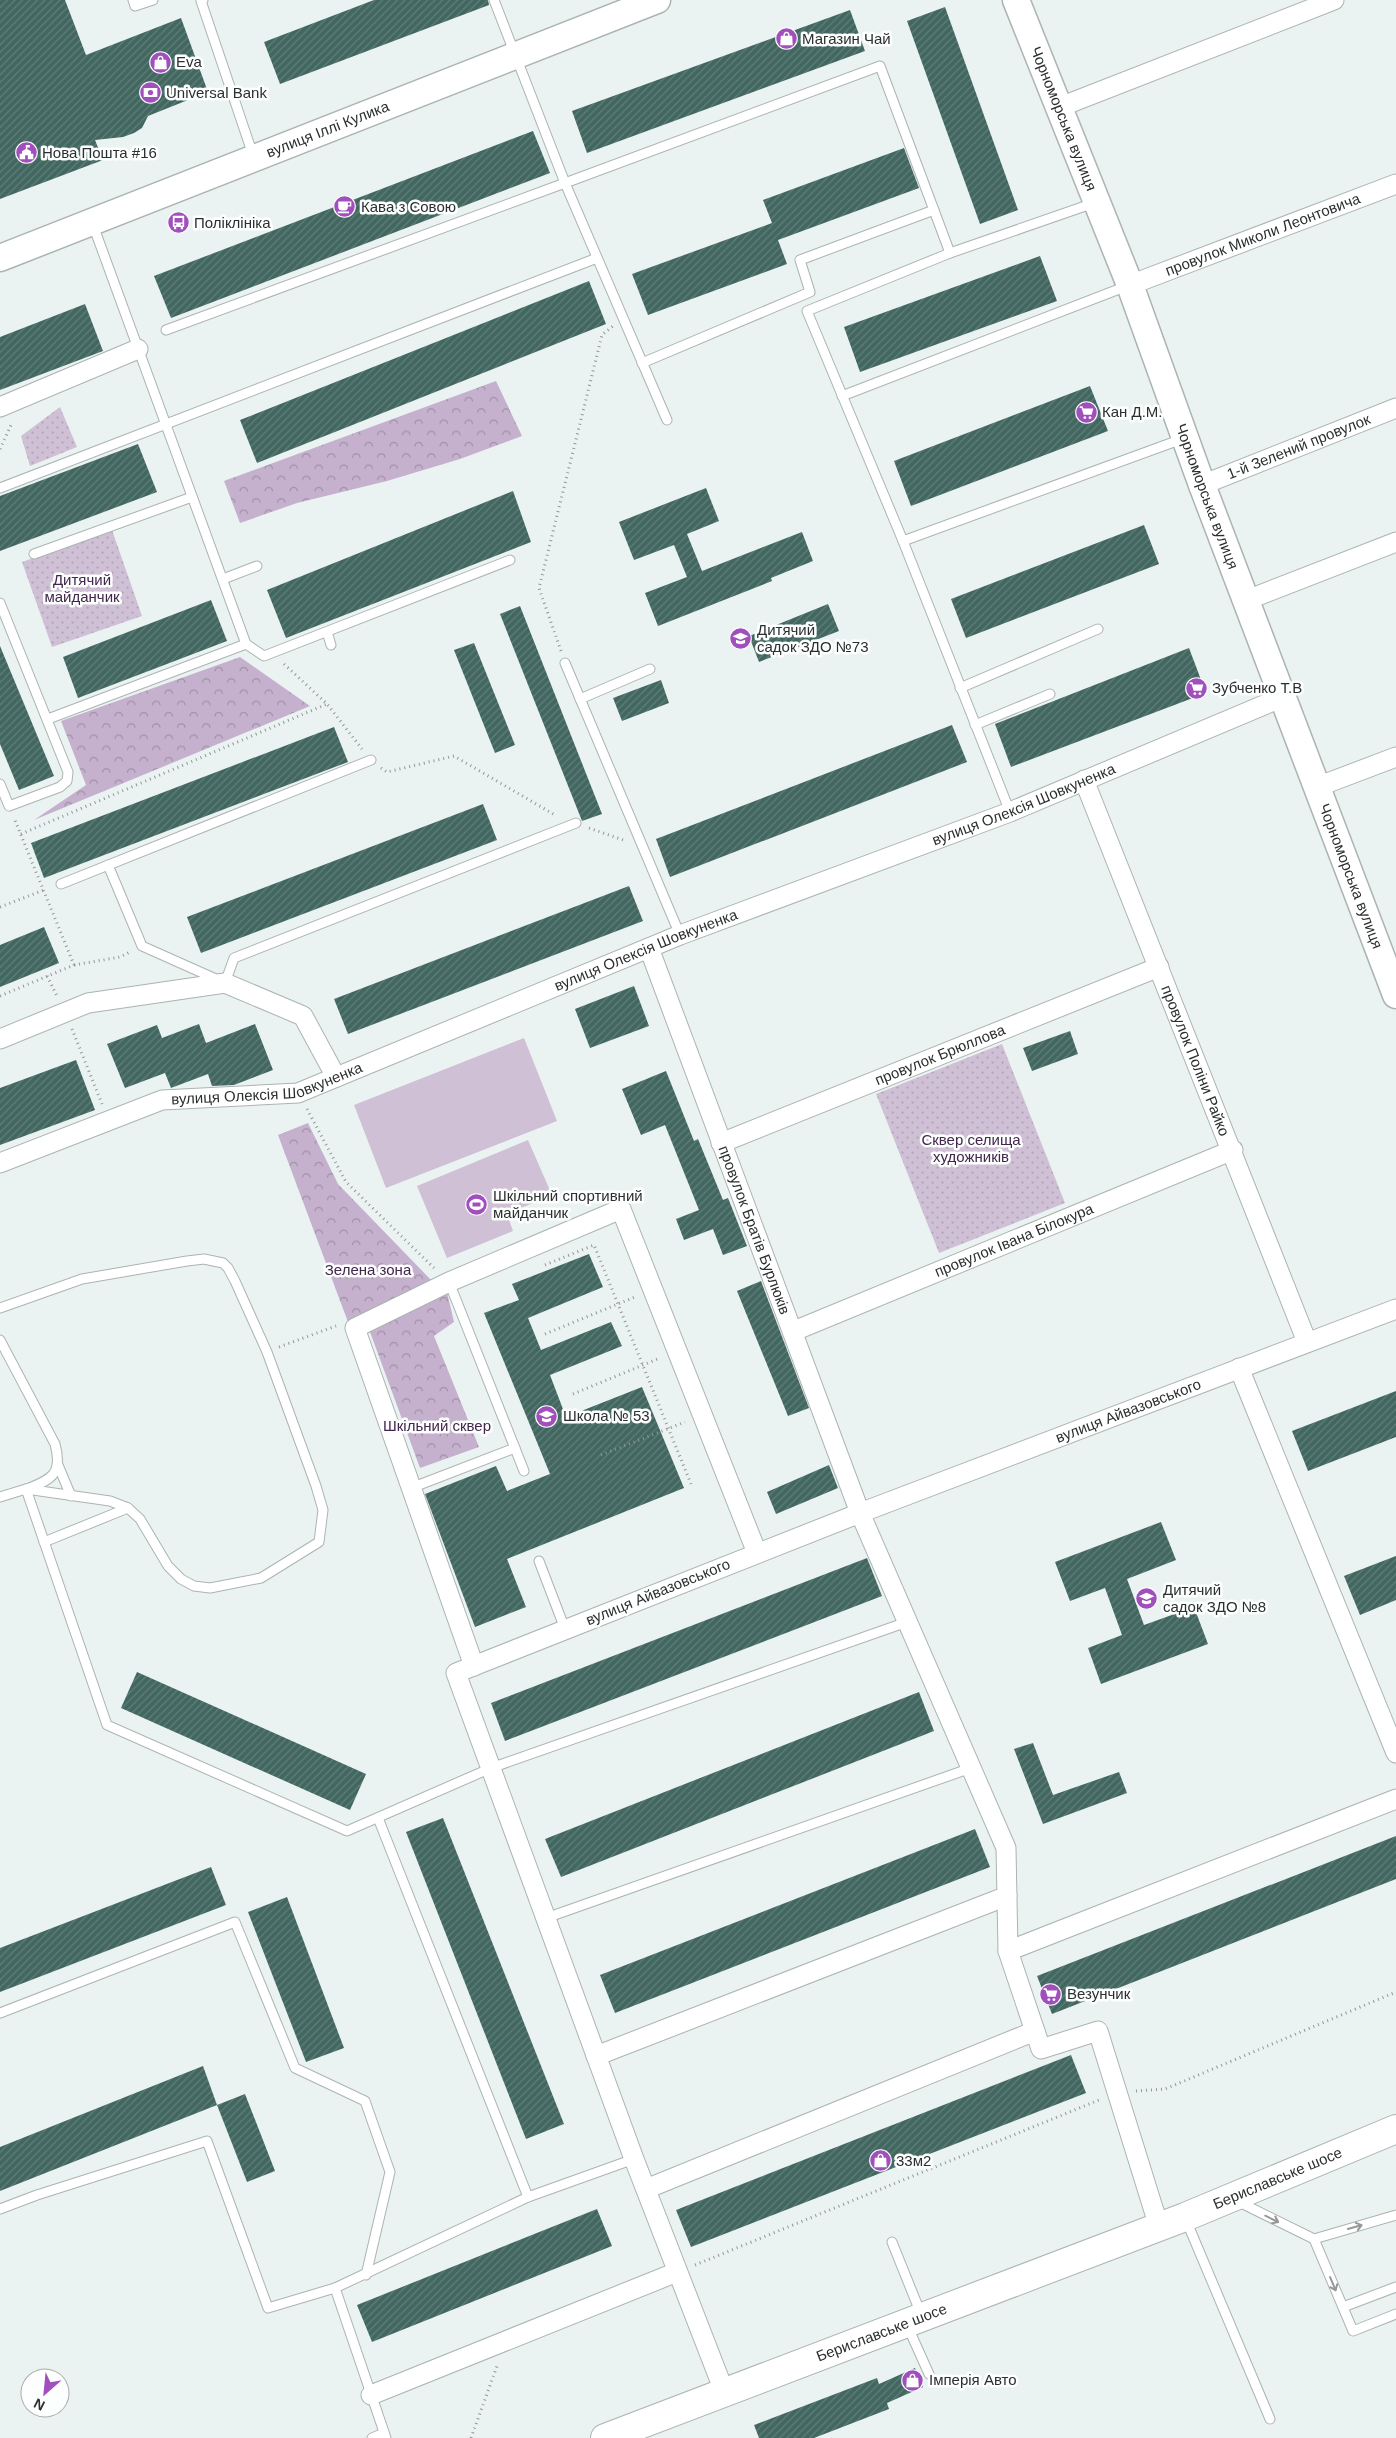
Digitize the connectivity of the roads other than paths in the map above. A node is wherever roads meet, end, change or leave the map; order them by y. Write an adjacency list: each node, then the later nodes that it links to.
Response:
1 (133, 0): 2 (lane)
2 (153, 0)
3 (201, 0): 10 (lane)
4 (494, 0): 8 (lane)
5 (657, 0): 8 (street, вулиця Іллі Кулика)
6 (1016, 0): 9 (street, Чорноморська вулиця)
7 (1334, 0): 9 (street)
8 (516, 55): 10 (street, вулиця Іллі Кулика); 11 (lane)
9 (1060, 107): 13 (street, Чорноморська вулиця)
10 (254, 158): 15 (street, вулиця Іллі Кулика)
11 (565, 183): 14 (lane); 18 (lane); 20 (lane)
12 (1396, 184): 19 (street, провулок Миколи Леонтовича)
13 (1096, 202): 16 (lane); 19 (street, Чорноморська вулиця)
14 (934, 210): 16 (lane); 22 (lane)
15 (92, 222): 17 (street, вулиця Іллі Кулика); 21 (lane)
16 (950, 253): 23 (lane)
17 (0, 258)
18 (597, 258): 22 (lane); 27 (lane)
19 (1130, 285): 23 (lane); 28 (street, Чорноморська вулиця)
20 (166, 330)
21 (138, 350): 24 (street); 27 (lane)
22 (642, 363): 26 (lane)
23 (842, 396): 32 (lane)
24 (0, 407)
25 (1396, 408): 29 (street, 1-й Зелений провулок)
26 (667, 420)
27 (165, 424): 30 (lane); 31 (lane)
28 (1184, 438): 29 (street, Чорноморська вулиця); 32 (lane)
29 (1202, 485): 38 (street, Чорноморська вулиця)
30 (0, 488)
31 (192, 497): 34 (lane); 37 (lane)
32 (903, 541): 46 (lane)
33 (1396, 542): 38 (street)
34 (34, 554)
35 (510, 560): 41 (lane)
36 (257, 566): 37 (lane)
37 (222, 579): 42 (lane)
38 (1247, 600): 48 (street, Чорноморська вулиця)
39 (0, 603): 50 (lane)
40 (1098, 629): 46 (lane)
41 (326, 632): 42 (lane); 43 (lane)
42 (246, 644): 50 (lane)
43 (331, 645)
44 (564, 663): 49 (lane)
45 (650, 670): 49 (lane)
46 (960, 688): 51 (lane)
47 (1050, 694): 51 (lane)
48 (1283, 697): 54 (street, вулиця Олексія Шовкуненка); 56 (street, Чорноморська вулиця)
49 (580, 700): 61 (lane)
50 (48, 719): 55 (lane)
51 (975, 725): 57 (lane)
52 (1396, 757): 56 (street)
53 (371, 760): 59 (lane)
54 (1084, 780): 57 (street, вулиця Олексія Шовкуненка); 64 (street, провулок Поліни Райко)
55 (0, 784)
56 (1317, 787): 63 (street, Чорноморська вулиця)
57 (1010, 812): 61 (street, вулиця Олексія Шовкуненка)
58 (576, 823): 65 (lane)
59 (108, 865): 60 (lane); 65 (lane)
60 (60, 884)
61 (680, 935): 62 (street, вулиця Олексія Шовкуненка)
62 (649, 948): 68 (street, вулиця Олексія Шовкуненка); 69 (street, провулок Братів Бурлюків)
63 (1391, 965): 66 (street, Чорноморська вулиця)
64 (1159, 967): 69 (street, провулок Брюллова); 70 (street, провулок Поліни Райко)
65 (225, 983): 67 (street); 68 (street)
66 (1396, 995)
67 (0, 1039)
68 (336, 1077): 71 (street, вулиця Олексія Шовкуненка)
69 (721, 1143): 75 (street, провулок Братів Бурлюків)
70 (1233, 1150): 75 (street, провулок Івана Білокура); 77 (street, провулок Поліни Райко)
71 (0, 1162)
72 (449, 1282): 79 (lane); 82 (street); 89 (street)
73 (0, 1308): 86 (lane)
74 (1396, 1309): 77 (street, вулиця Айвазовського)
75 (794, 1331): 87 (street, провулок Братів Бурлюків)
76 (0, 1340): 80 (lane)
77 (1307, 1342): 78 (street, вулиця Айвазовського)
78 (1239, 1368): 87 (street, вулиця Айвазовського); 94 (street)
79 (515, 1448): 81 (lane); 82 (lane)
80 (58, 1465): 83 (lane); 84 (lane)
81 (524, 1471)
82 (411, 1488): 93 (street)
83 (26, 1489): 84 (lane); 85 (lane); 88 (lane)
84 (71, 1496): 86 (lane)
85 (0, 1497)
86 (128, 1508): 88 (lane)
87 (860, 1513): 89 (street, вулиця Айвазовського); 91 (street)
88 (44, 1542): 98 (lane)
89 (757, 1553): 92 (street, вулиця Айвазовського)
90 (540, 1561): 92 (lane)
91 (907, 1622): 95 (lane); 96 (street)
92 (566, 1629): 93 (street, вулиця Айвазовського)
93 (474, 1666): 95 (street, вулиця Айвазовського)
94 (1396, 1753)
95 (491, 1768): 98 (lane); 100 (street)
96 (971, 1768): 99 (street); 100 (lane)
97 (1396, 1799): 101 (street)
98 (378, 1818): 108 (lane)
99 (1007, 1896): 101 (street); 104 (street)
100 (546, 1918): 104 (street)
101 (1008, 1951): 103 (street)
102 (0, 2013): 117 (lane)
103 (1035, 2031): 107 (street); 113 (street)
104 (596, 2056): 106 (street)
105 (1396, 2129): 109 (main road, Бериславське шосе)
106 (634, 2159): 107 (street); 108 (lane)
107 (646, 2189): 116 (street)
108 (528, 2196): 117 (lane)
109 (1230, 2198): 112 (main road, Бериславське шосе); 114 (lane, one-way to 114)
110 (0, 2209): 119 (lane)
111 (1396, 2215): 114 (lane, one-way to 111)
112 (1185, 2217): 113 (main road, Бериславське шосе); 126 (lane)
113 (1160, 2227): 122 (main road, Бериславське шосе)
114 (1314, 2239): 120 (lane, one-way to 120)
115 (892, 2242): 122 (lane)
116 (677, 2272): 124 (street); 125 (street)
117 (366, 2274): 119 (lane)
118 (1396, 2287): 120 (lane)
119 (335, 2288): 125 (lane)
120 (1343, 2307): 121 (lane)
121 (1396, 2314)
122 (914, 2320): 123 (lane); 124 (main road, Бериславське шосе)
123 (929, 2374)
124 (724, 2391): 129 (main road, Бериславське шосе)
125 (371, 2395): 127 (lane)
126 (1270, 2419)
127 (385, 2436): 128 (lane)
128 (372, 2438)
129 (604, 2438)

